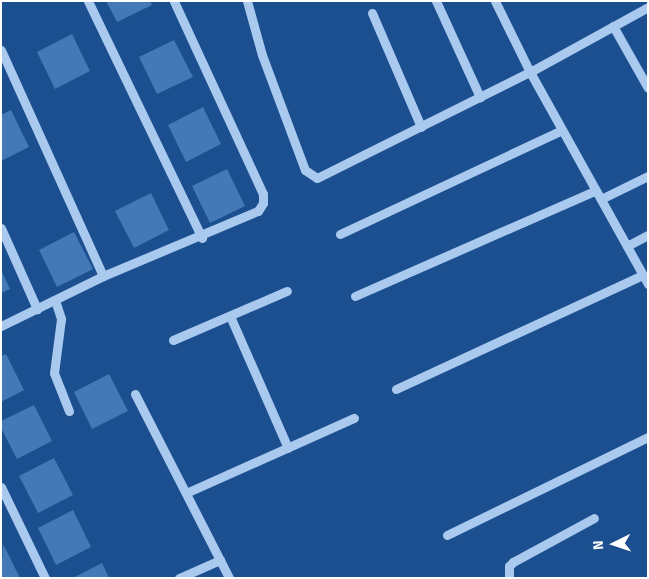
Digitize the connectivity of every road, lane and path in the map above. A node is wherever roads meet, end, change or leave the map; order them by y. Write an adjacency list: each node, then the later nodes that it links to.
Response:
1 (88, 1): 21 (street)
2 (174, 1): 21 (street)
3 (247, 1): 13 (street)
4 (436, 1): 12 (street)
5 (495, 1): 10 (street)
6 (648, 7): 8 (street)
7 (372, 13): 13 (street)
8 (613, 26): 10 (street); 11 (street)
9 (1, 50): 24 (street)
10 (530, 72): 12 (street); 14 (street)
11 (648, 88)
12 (480, 97): 13 (street)
13 (421, 127)
14 (562, 130): 16 (street); 19 (street)
15 (648, 176): 17 (street)
16 (596, 190): 17 (street); 27 (street)
17 (601, 199): 22 (street)
18 (1, 228): 29 (street)
19 (340, 234)
20 (648, 235): 22 (street)
21 (202, 238): 24 (street)
22 (627, 246): 23 (street)
23 (643, 275): 25 (street); 33 (street)
24 (103, 276): 28 (street)
25 (648, 284)
26 (287, 291): 30 (street)
27 (355, 296)
28 (55, 300): 29 (street); 35 (street)
29 (37, 309): 31 (street)
30 (230, 316): 32 (street); 38 (street)
31 (1, 326)
32 (172, 340)
33 (396, 389)
34 (135, 394): 40 (street)
35 (68, 411)
36 (354, 418): 38 (street)
37 (648, 437): 42 (street)
38 (288, 448): 40 (street)
39 (1, 487): 44 (street)
40 (186, 493): 43 (street)
41 (594, 518): 47 (street)
42 (447, 535)
43 (220, 560): 45 (street); 46 (street)
44 (45, 578)
45 (179, 578)
46 (229, 578)
47 (509, 578)

